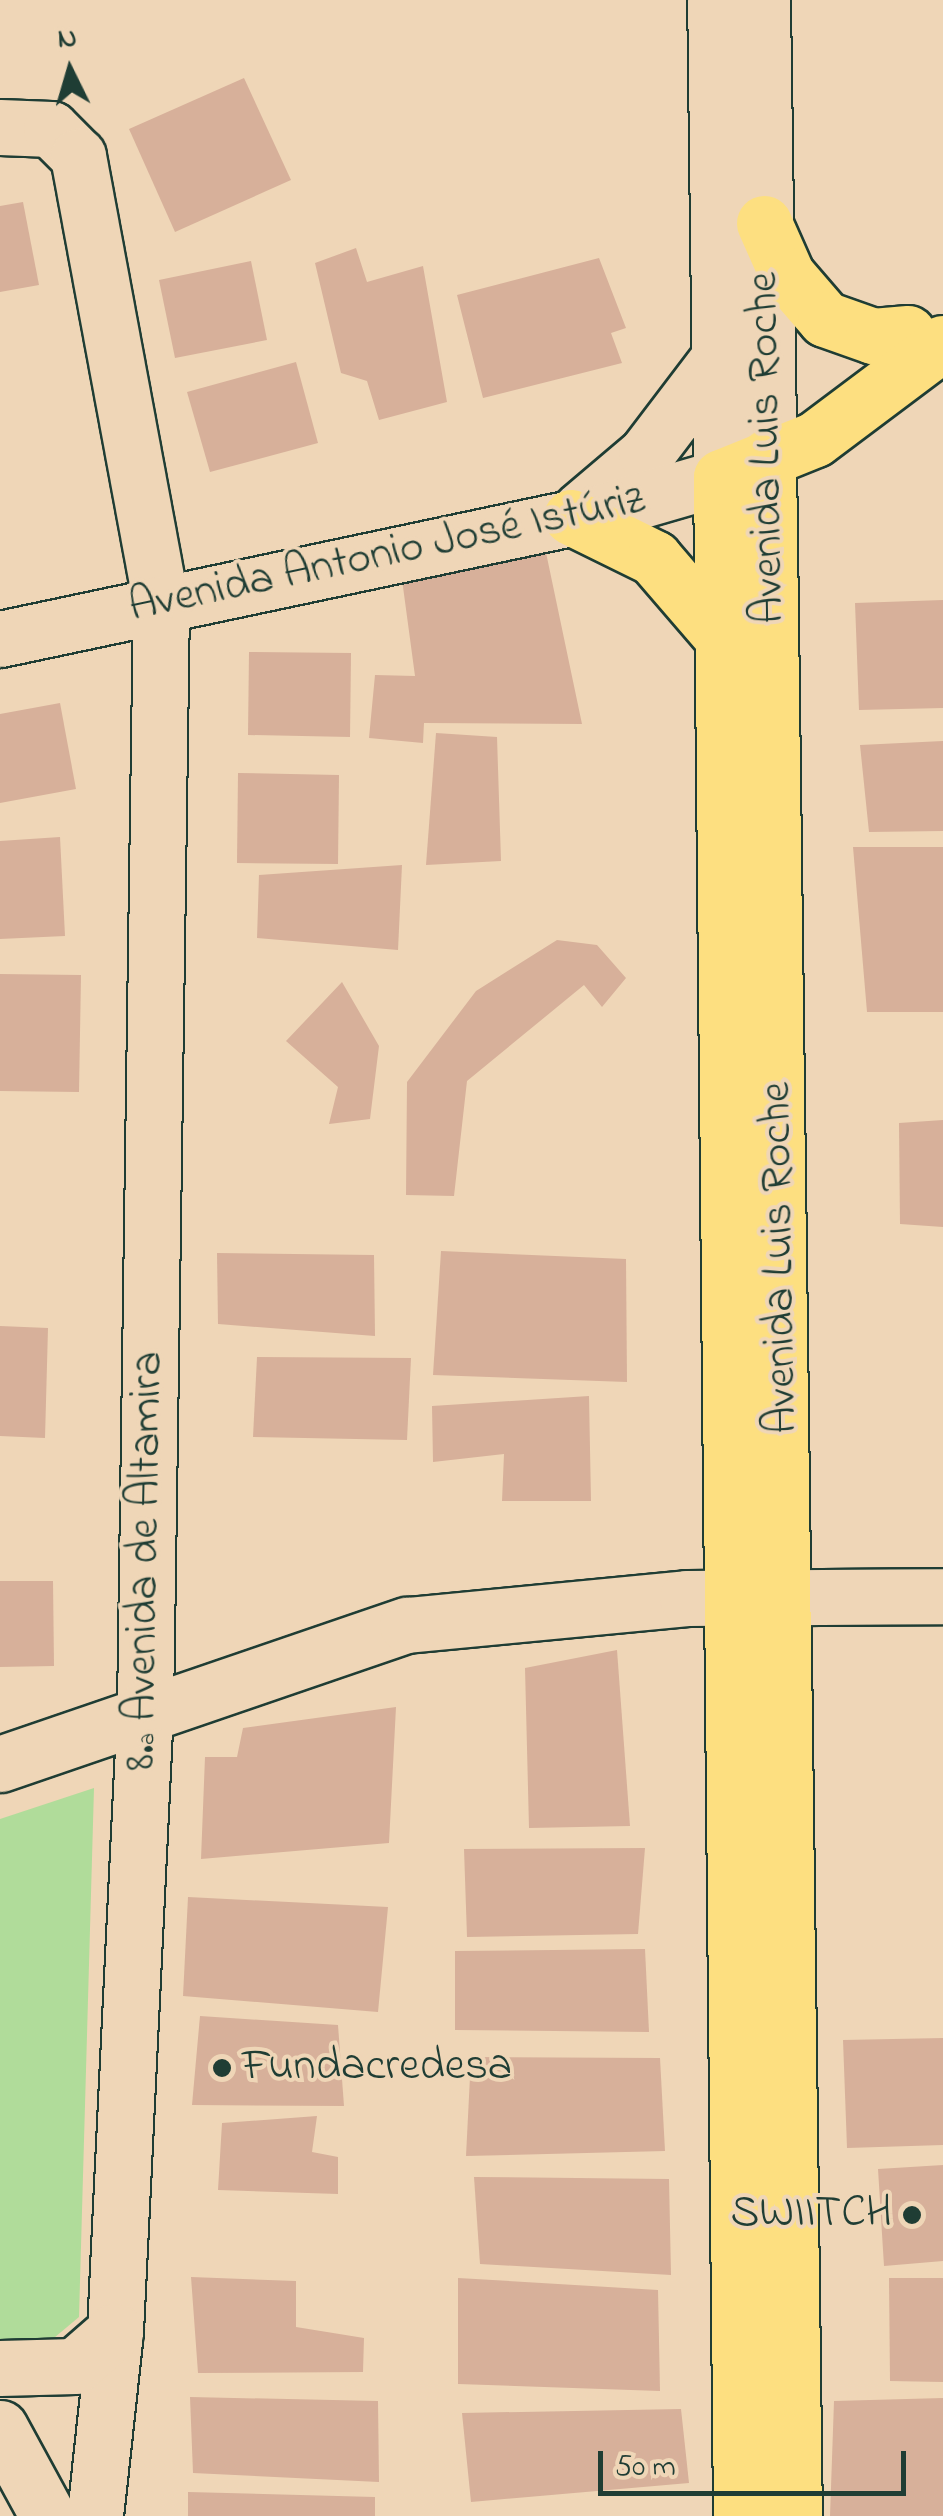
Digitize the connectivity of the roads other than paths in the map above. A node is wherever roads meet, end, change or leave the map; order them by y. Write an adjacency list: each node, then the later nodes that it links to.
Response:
1 (715, 0): 6 (street, Avenida Luis Roche)
2 (762, 0): 4 (street, Avenida Luis Roche)
3 (0, 127): 9 (street, 8.ª Avenida de Altamira)
4 (764, 223): 5 (main road); 7 (street, Avenida Luis Roche)
5 (931, 328): 7 (main road)
6 (718, 358): 7 (street, Avenida Luis Roche); 8 (street)
7 (745, 466): 8 (street, Avenida Antonio José Istúriz); 10 (main road, Avenida Luis Roche); 13 (main road, Avenida Luis Roche)
8 (571, 517): 9 (street, Avenida Antonio José Istúriz); 10 (main road)
9 (161, 604): 11 (street, Avenida Antonio José Istúriz); 14 (street, 8.ª Avenida de Altamira)
10 (722, 637): 13 (main road, Avenida Luis Roche)
11 (0, 639)
12 (943, 1596): 13 (street)
13 (761, 1600): 14 (street); 21 (main road, Avenida Luis Roche); 22 (main road, Avenida Luis Roche)
14 (146, 1708): 15 (street); 16 (street, 8.ª Avenida de Altamira)
15 (0, 1764)
16 (114, 2332): 17 (street); 20 (street, 8.ª Avenida de Altamira)
17 (0, 2368)
18 (0, 2428): 19 (street)
19 (48, 2516)
20 (95, 2516)
21 (741, 2516)
22 (794, 2516)

